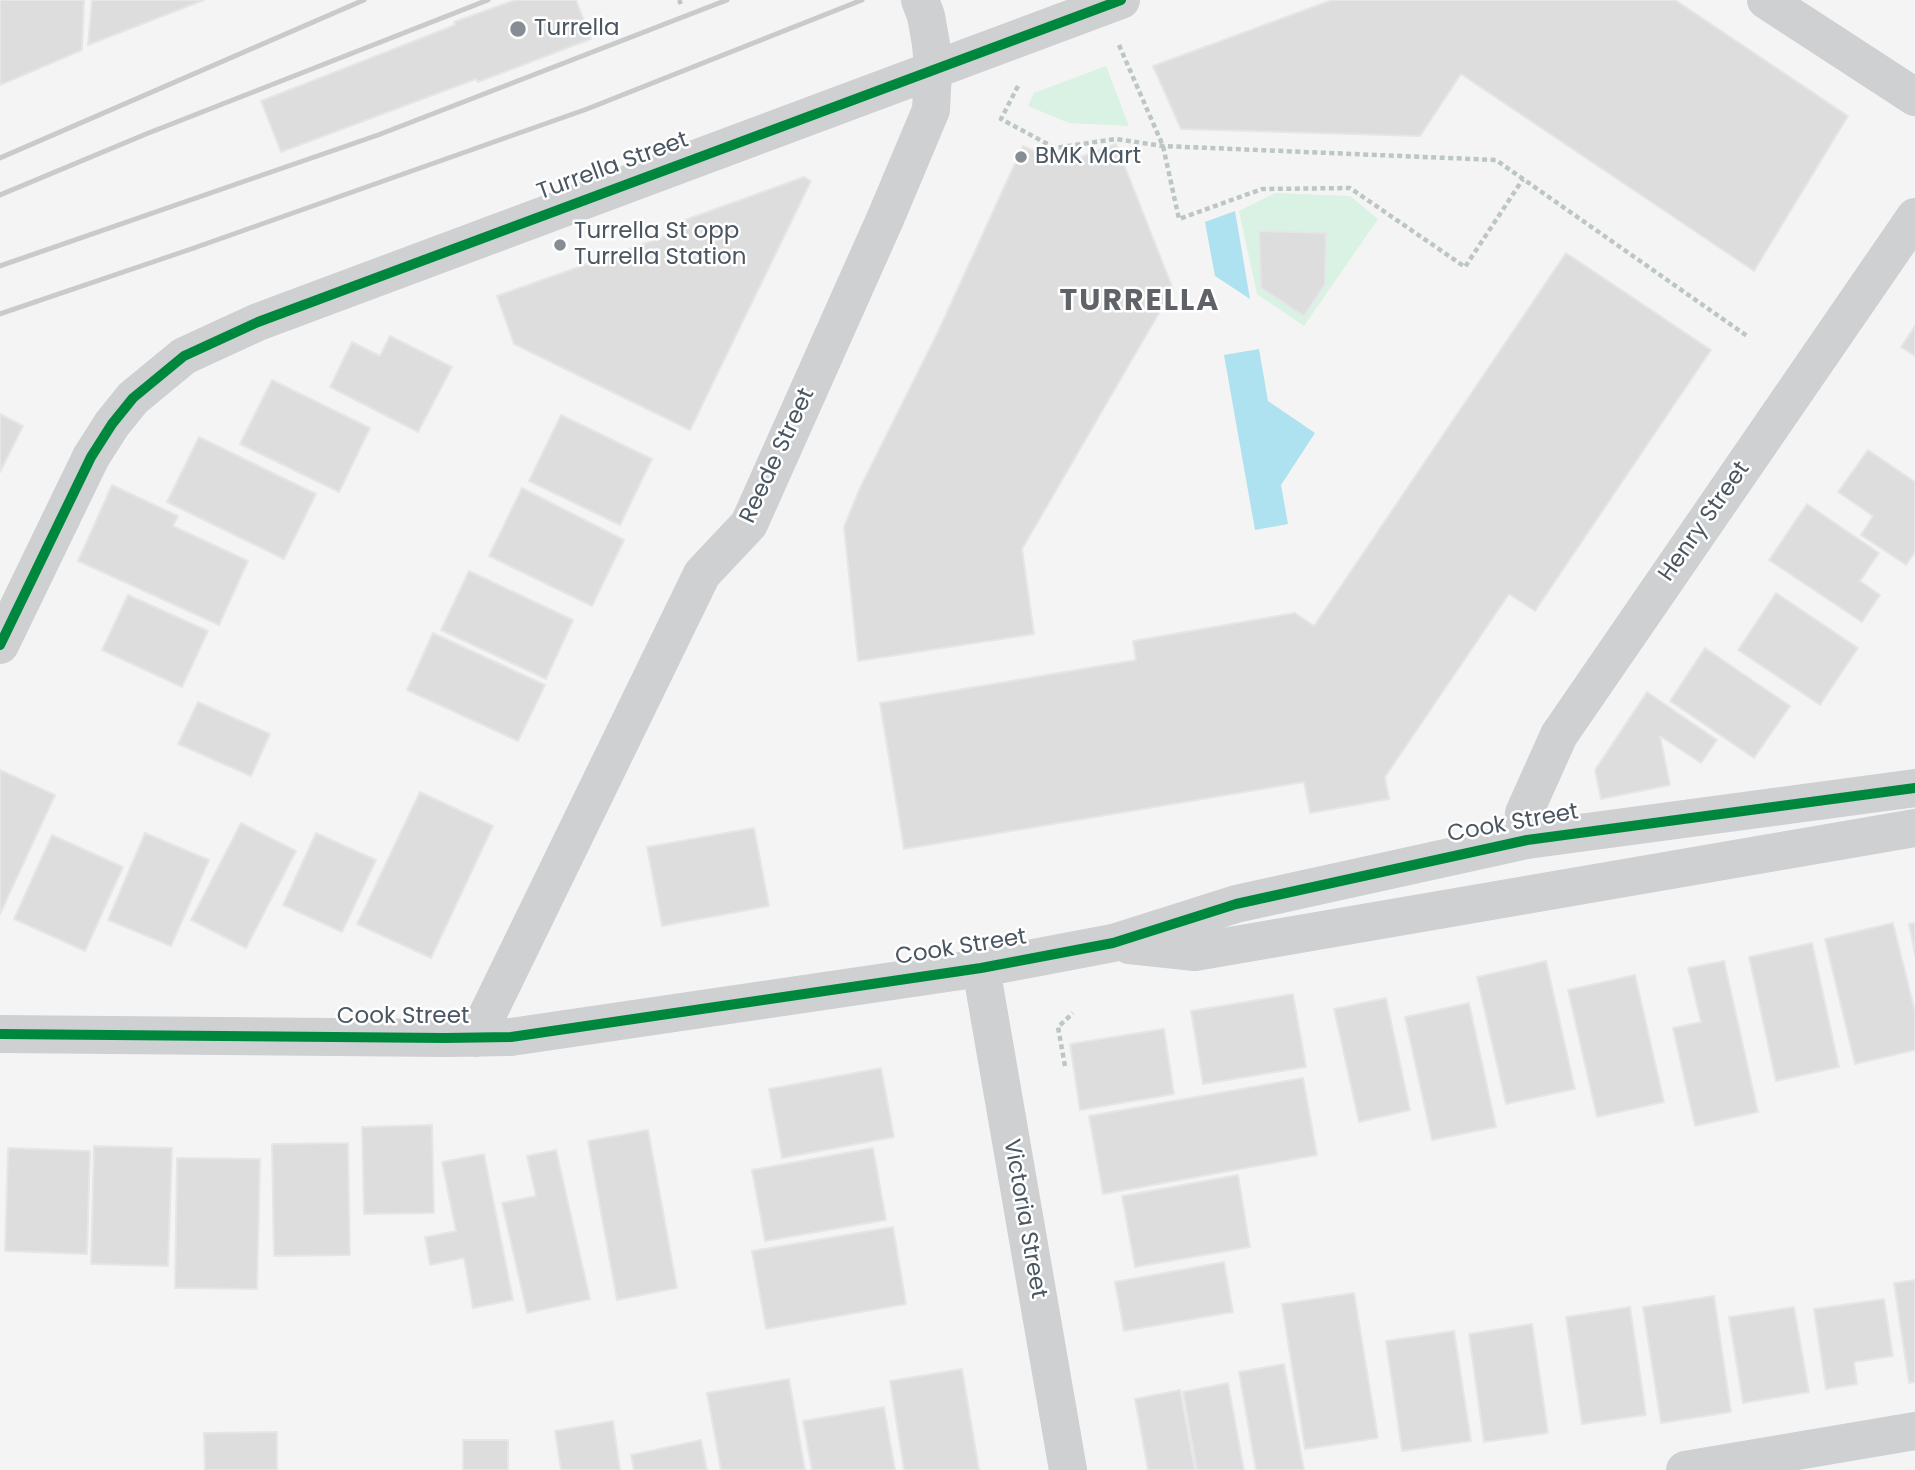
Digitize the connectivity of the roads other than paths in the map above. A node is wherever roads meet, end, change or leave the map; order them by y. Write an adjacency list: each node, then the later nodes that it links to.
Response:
1 (1121, 0): 4 (street, Turrella Street)
2 (1766, 0): 5 (street)
3 (923, 8): 4 (street, Reede Street)
4 (933, 70): 7 (street, Turrella Street); 14 (street, Reede Street)
5 (1915, 97)
6 (1915, 217): 10 (street, Henry Street)
7 (0, 645)
8 (1915, 788): 10 (street, Cook Street)
9 (1915, 828): 11 (street)
10 (1527, 840): 11 (street, Cook Street)
11 (1112, 943): 12 (street, Cook Street)
12 (981, 968): 14 (street, Cook Street); 16 (street, Victoria Street)
13 (0, 1034): 14 (street, Cook Street)
14 (477, 1038)
15 (1915, 1432): 17 (street)
16 (1068, 1470)
17 (1685, 1470)

